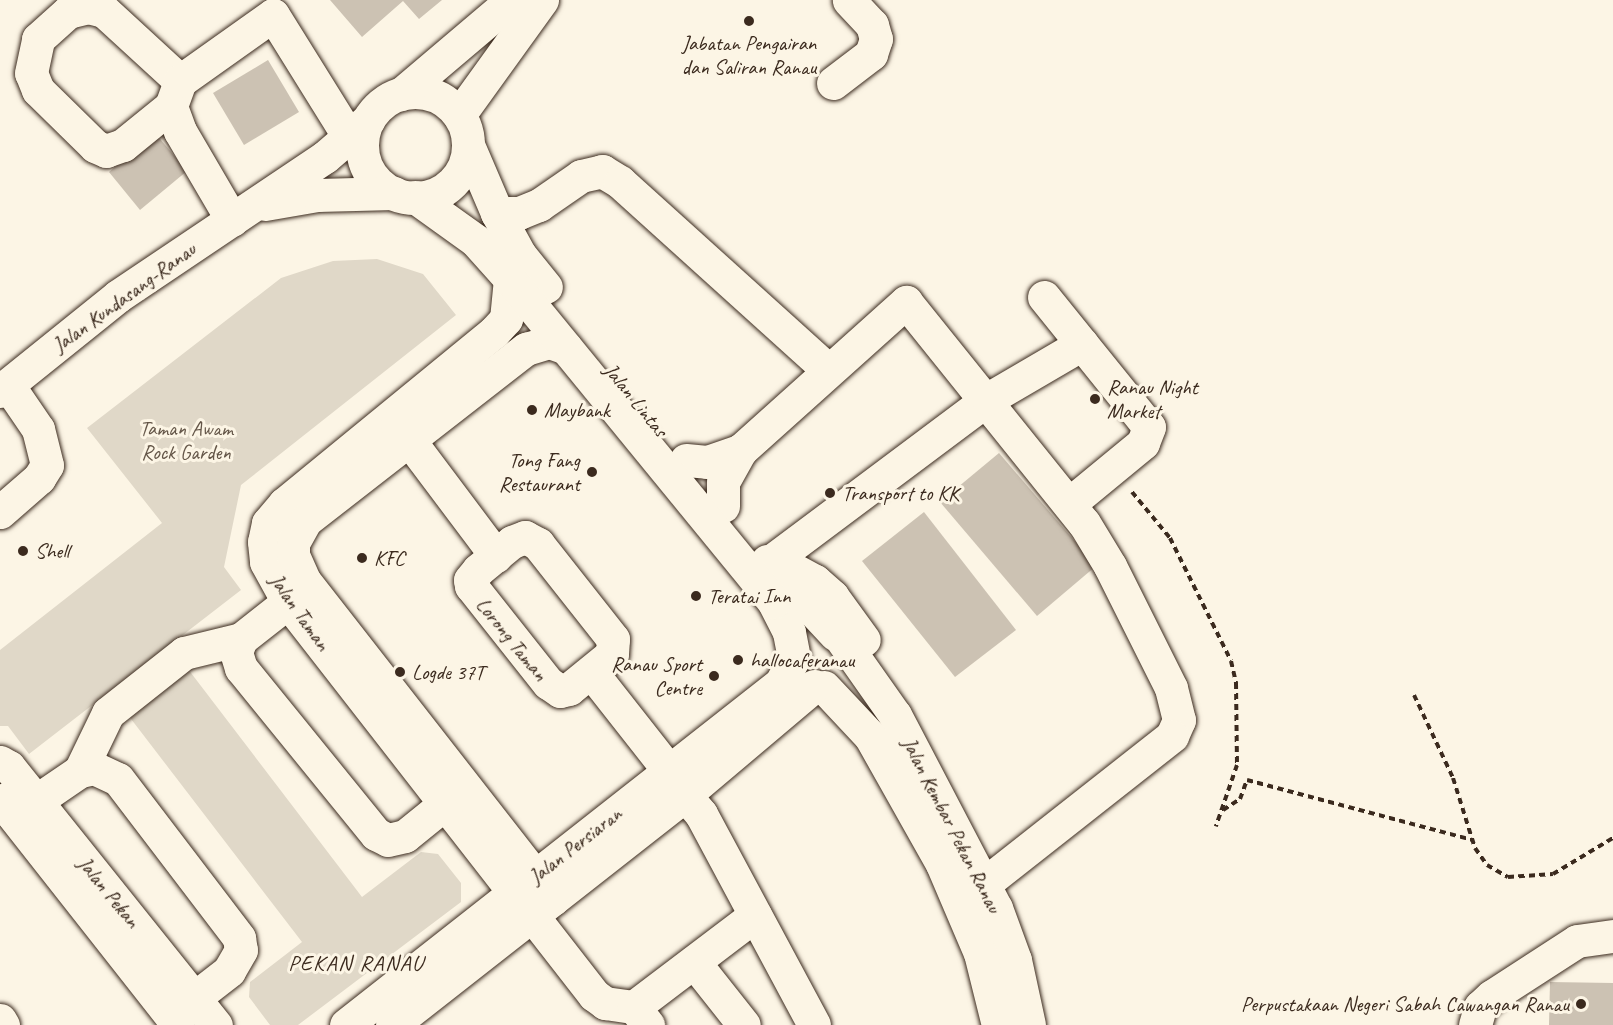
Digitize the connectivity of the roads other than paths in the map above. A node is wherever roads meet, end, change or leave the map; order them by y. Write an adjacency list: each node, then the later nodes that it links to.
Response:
1 (512, 0): 6 (main road)
2 (542, 0): 8 (main road)
3 (849, 0): 5 (main road)
4 (272, 5): 7 (main road); 10 (main road)
5 (833, 83)
6 (401, 94): 7 (main road); 8 (main road)
7 (358, 129): 9 (main road); 10 (main road, Jalan Kundasang-Ranau)
8 (464, 130): 9 (main road); 11 (main road, Jalan Lintas)
9 (404, 195): 10 (main road, Jalan Kundasang-Ranau); 12 (main road, Jalan Lintas)
10 (242, 213): 17 (main road, Jalan Kundasang-Ranau)
11 (497, 213): 16 (main road); 21 (main road, Jalan Lintas)
12 (510, 279): 15 (main road, Jalan Lintas); 19 (main road, Jalan Taman)
13 (1044, 297): 14 (main road)
14 (1082, 344): 18 (main road); 22 (main road)
15 (566, 348): 19 (main road, Jalan Taman); 30 (main road, Jalan Lintas)
16 (828, 370): 18 (main road); 20 (main road)
17 (4, 388): 24 (main road)
18 (988, 399): 22 (main road); 25 (main road)
19 (400, 429): 26 (main road); 27 (main road, Jalan Taman); 37 (main road, Jalan Taman)
20 (741, 450): 21 (main road); 23 (main road)
21 (686, 460): 23 (main road, Jalan Lintas)
22 (1069, 504): 39 (main road)
23 (723, 506): 25 (main road, Jalan Lintas)
24 (0, 512)
25 (764, 552): 28 (main road, Jalan Lintas); 34 (main road)
26 (496, 556): 31 (main road, Lorong Taman); 31 (main road, Lorong Taman)
27 (288, 602): 29 (main road); 37 (main road, Jalan Taman)
28 (839, 637): 30 (main road); 32 (main road); 34 (main road, Jalan Kembar Pekan Ranau)
29 (241, 639): 35 (main road); 37 (main road)
30 (794, 658): 32 (main road); 36 (main road, Jalan Persiaran)
31 (592, 673): 36 (main road)
32 (819, 687): 36 (main road, Jalan Persiaran); 53 (main road, Jalan Kembar Pekan Ranau)
33 (0, 762): 38 (main road, Jalan Pekan)
34 (921, 763): 39 (main road, Jalan Kembar Pekan Ranau)
35 (80, 771): 38 (main road); 44 (main road)
36 (677, 783): 40 (main road, Jalan Persiaran); 41 (main road)
37 (456, 794): 40 (main road, Jalan Taman)
38 (16, 805): 44 (main road, Jalan Pekan)
39 (984, 884): 54 (main road, Jalan Kembar Pekan Ranau)
40 (534, 895): 45 (main road, Jalan Taman); 49 (main road, Jalan Persiaran); 50 (main road, Jalan Persiaran)
41 (755, 915): 43 (main road); 52 (main road)
42 (1613, 936): 55 (main road)
43 (694, 962): 45 (main road); 51 (main road)
44 (181, 1013): 48 (main road, Jalan Pekan)
45 (641, 1016)
46 (0, 1020): 47 (main road)
47 (3, 1025)
48 (216, 1025)
49 (346, 1025)
50 (392, 1025)
51 (744, 1025)
52 (814, 1025)
53 (998, 1025)
54 (1029, 1025)
55 (1474, 1025)

